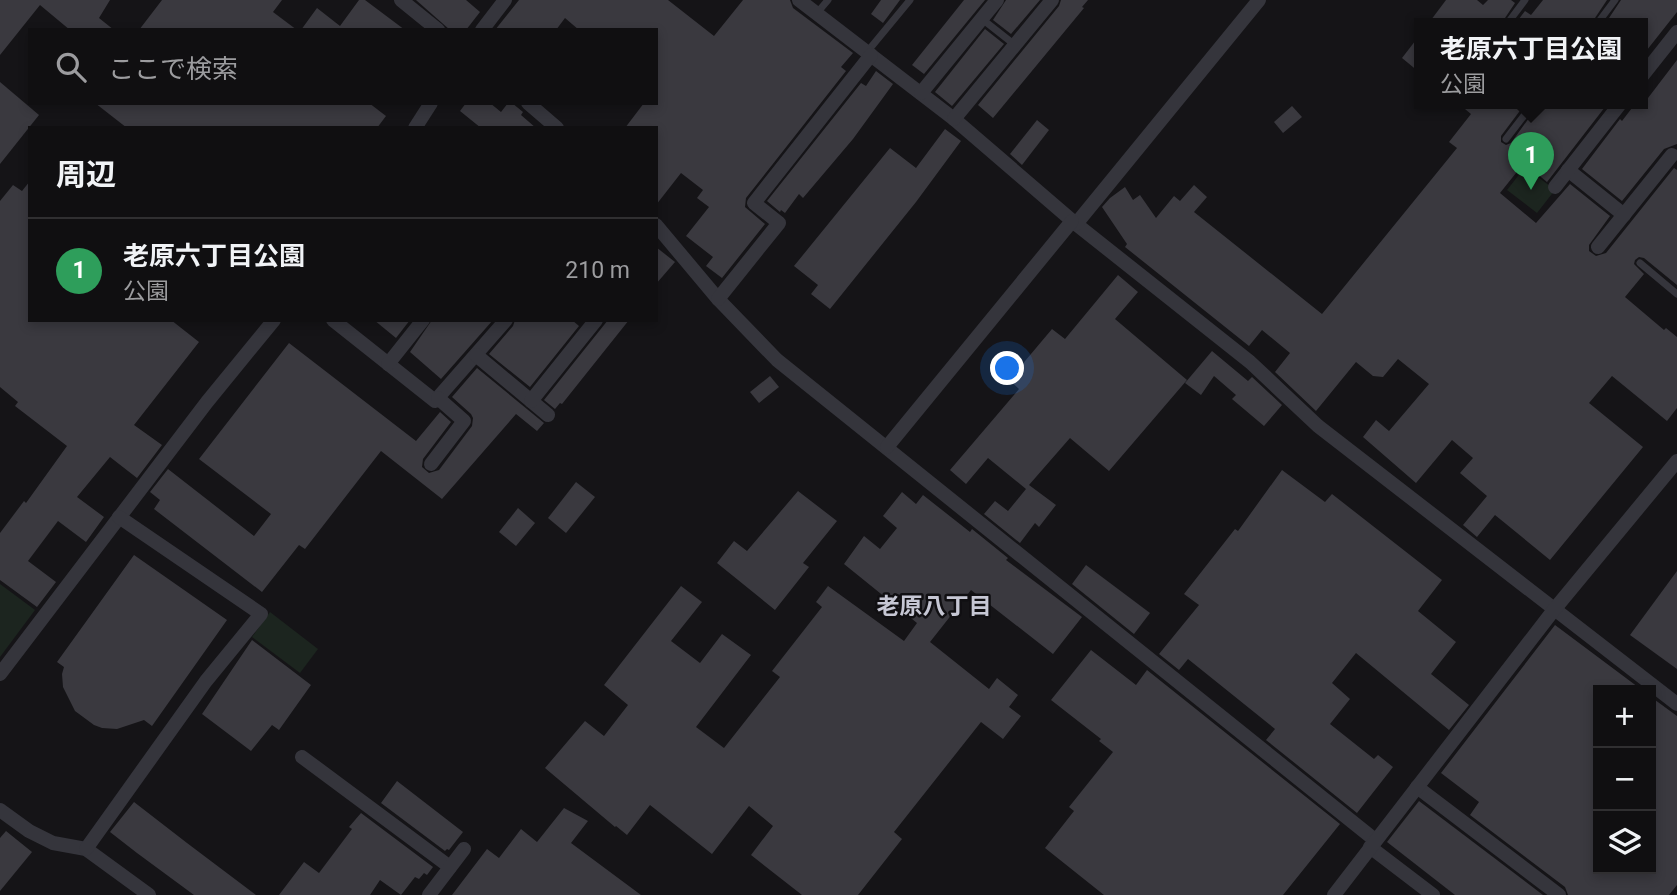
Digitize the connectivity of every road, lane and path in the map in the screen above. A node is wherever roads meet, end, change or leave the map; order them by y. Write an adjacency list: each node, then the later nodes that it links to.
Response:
1 (401, 0): 15 (street)
2 (505, 0): 16 (street)
3 (799, 0): 11 (street)
4 (828, 0): 11 (lane)
5 (909, 0): 19 (lane)
6 (997, 0): 14 (street)
7 (1052, 0): 18 (street)
8 (1259, 0): 34 (street)
9 (1525, 0): 12 (lane)
10 (1615, 0): 13 (lane)
11 (817, 14): 19 (street)
12 (1512, 18)
13 (1602, 18)
14 (982, 19): 18 (lane); 21 (street)
15 (436, 28)
16 (484, 28)
17 (1677, 32): 20 (street)
18 (1015, 45): 26 (street)
19 (869, 54): 21 (street); 39 (street)
20 (1648, 69)
21 (921, 93): 26 (street)
22 (430, 105): 27 (street)
23 (529, 105): 28 (street)
24 (1529, 109): 29 (lane)
25 (1616, 109): 31 (street)
26 (954, 119): 34 (street)
27 (416, 126)
28 (555, 126)
29 (1506, 139)
30 (1672, 155): 33 (street)
31 (1568, 170): 32 (street); 33 (street)
32 (1555, 187)
33 (1624, 215): 36 (street)
34 (1074, 223): 50 (street); 54 (street)
35 (659, 234): 39 (street)
36 (1598, 247)
37 (1640, 263): 38 (lane)
38 (1677, 294)
39 (719, 299): 50 (street)
40 (272, 322): 53 (street)
41 (338, 322): 46 (street)
42 (421, 322): 46 (street)
43 (504, 322): 45 (street)
44 (594, 322): 48 (street)
45 (476, 355): 47 (street); 48 (street)
46 (388, 364): 47 (street)
47 (438, 398): 52 (street)
48 (531, 401): 49 (street)
49 (548, 415)
50 (887, 447): 60 (street)
51 (1677, 461): 54 (street)
52 (431, 464)
53 (119, 517): 55 (street); 61 (street)
54 (1553, 611): 56 (street); 58 (street)
55 (0, 674)
56 (1677, 704)
57 (302, 757): 63 (street)
58 (1417, 787): 60 (street); 68 (street)
59 (0, 810): 61 (street)
60 (1373, 844): 66 (street); 67 (street)
61 (86, 849): 64 (street)
62 (464, 849): 63 (street)
63 (450, 867): 65 (street)
64 (149, 895)
65 (429, 895)
66 (1334, 895)
67 (1433, 895)
68 (1559, 895)

